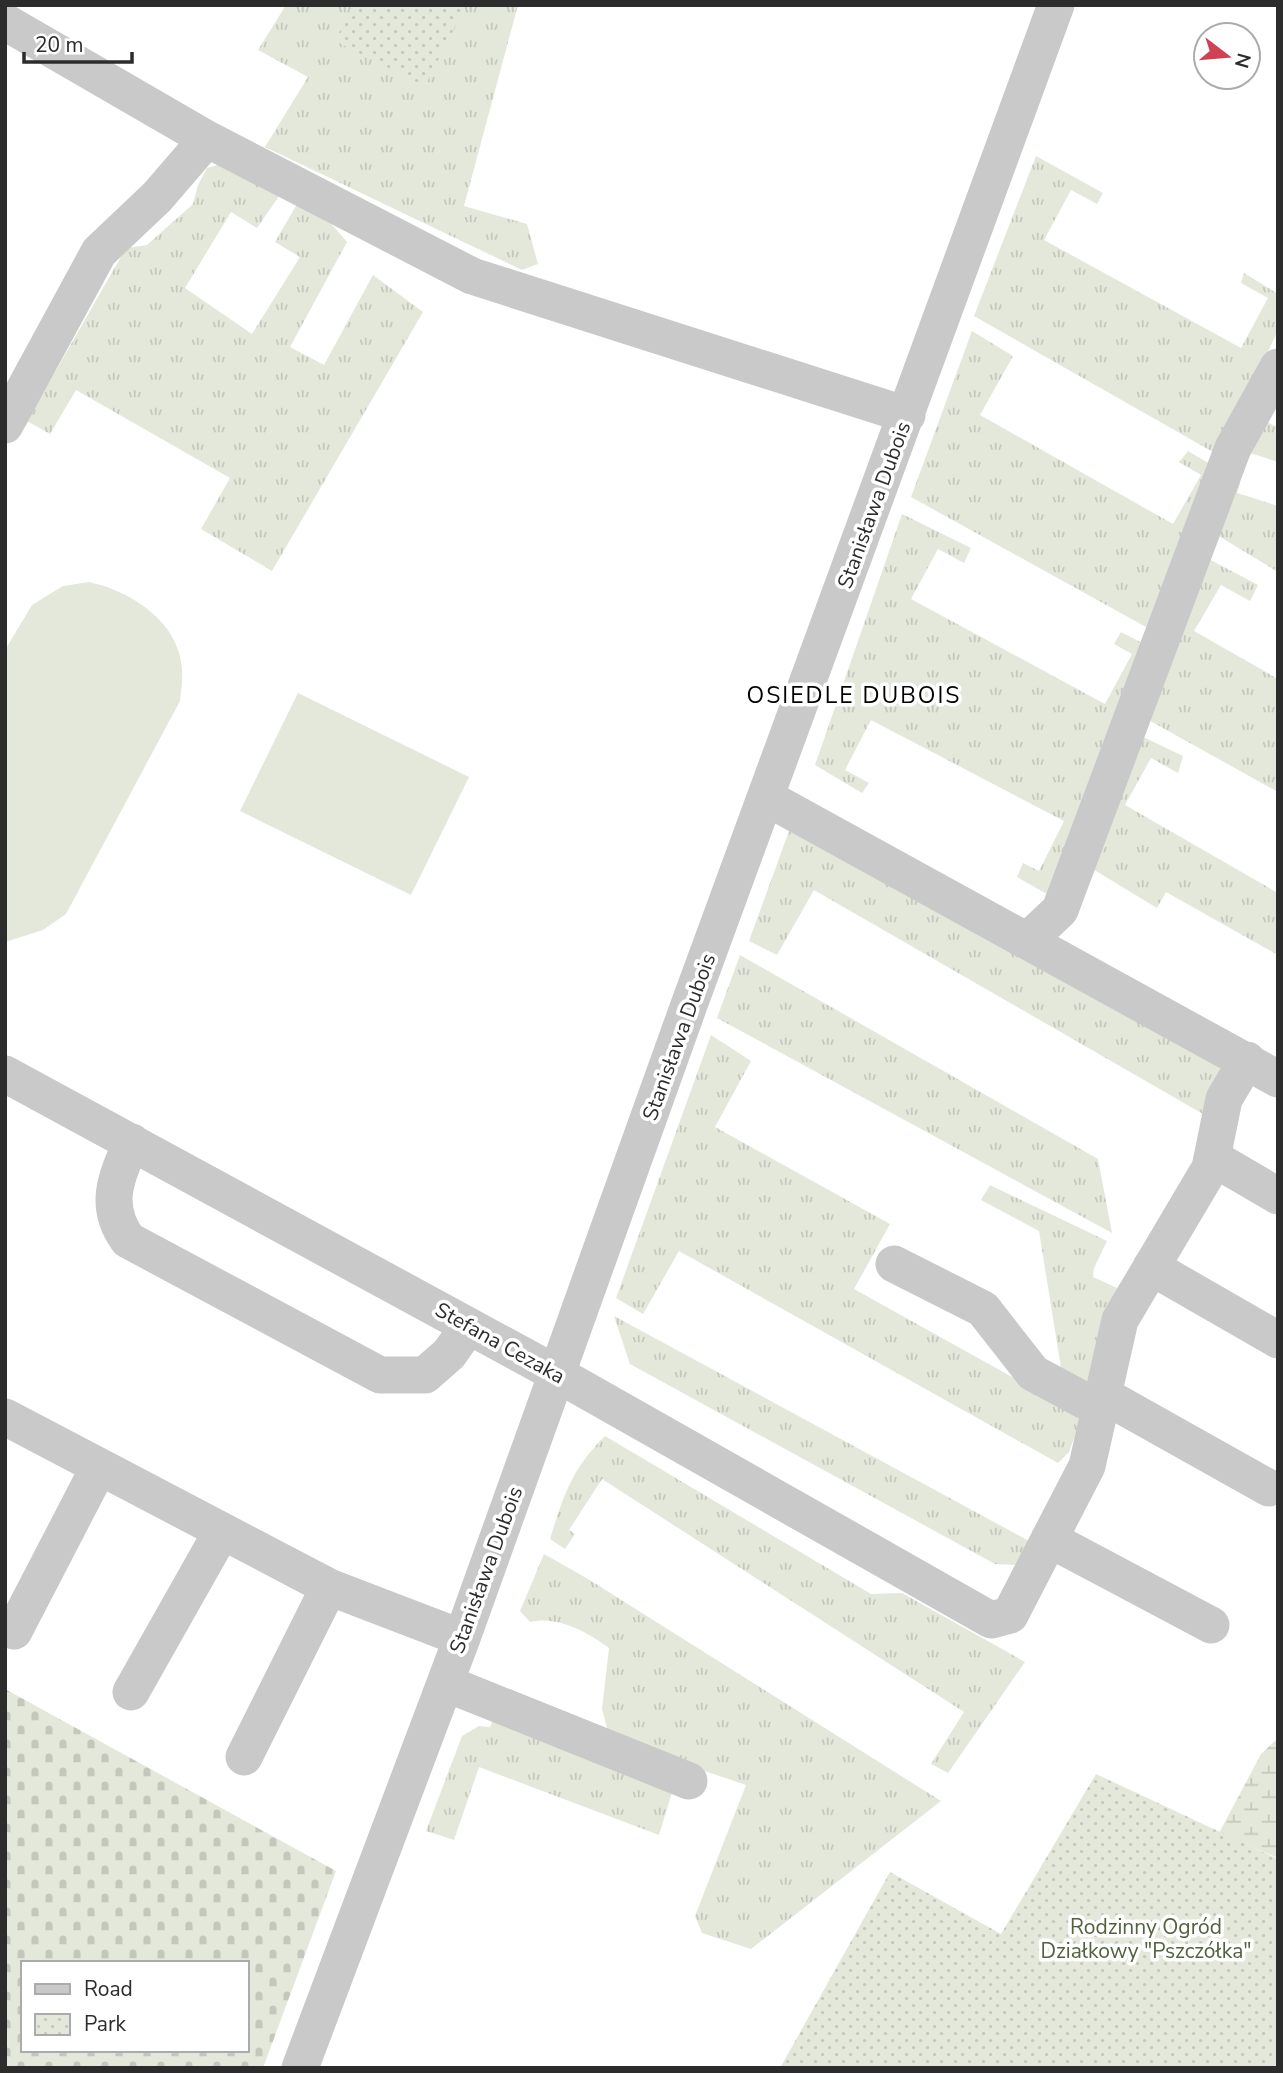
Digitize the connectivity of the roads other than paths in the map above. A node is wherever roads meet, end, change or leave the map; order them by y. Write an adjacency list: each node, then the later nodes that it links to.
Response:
1 (1056, 5): 5 (street, Stanisława Dubois)
2 (5, 22): 3 (street)
3 (207, 139): 5 (street); 6 (street)
4 (1278, 368): 8 (street)
5 (907, 415): 7 (street, Stanisława Dubois)
6 (5, 425)
7 (767, 799): 8 (street); 18 (street, Stanisława Dubois)
8 (1028, 940): 9 (street)
9 (1262, 1070): 12 (street)
10 (5, 1074): 11 (street, Stefana Cezaka)
11 (132, 1142): 16 (street, Stefana Cezaka); 16 (street)
12 (1213, 1158): 13 (street); 15 (street)
13 (1278, 1196)
14 (894, 1264): 19 (street)
15 (1151, 1267): 17 (street); 19 (street)
16 (469, 1326): 18 (street, Stefana Cezaka)
17 (1278, 1340)
18 (557, 1374): 24 (street, Stefana Cezaka); 28 (street, Stanisława Dubois)
19 (1102, 1402): 22 (street); 24 (street)
20 (5, 1417): 21 (street)
21 (99, 1467): 23 (street); 27 (street)
22 (1269, 1488)
23 (222, 1531): 25 (street); 30 (street)
24 (1049, 1539): 26 (street)
25 (329, 1587): 28 (street); 31 (street)
26 (1210, 1625)
27 (14, 1630)
28 (462, 1638): 29 (street, Stanisława Dubois)
29 (445, 1684): 32 (street); 33 (street, Stanisława Dubois)
30 (131, 1692)
31 (244, 1757)
32 (689, 1781)
33 (300, 2068)

